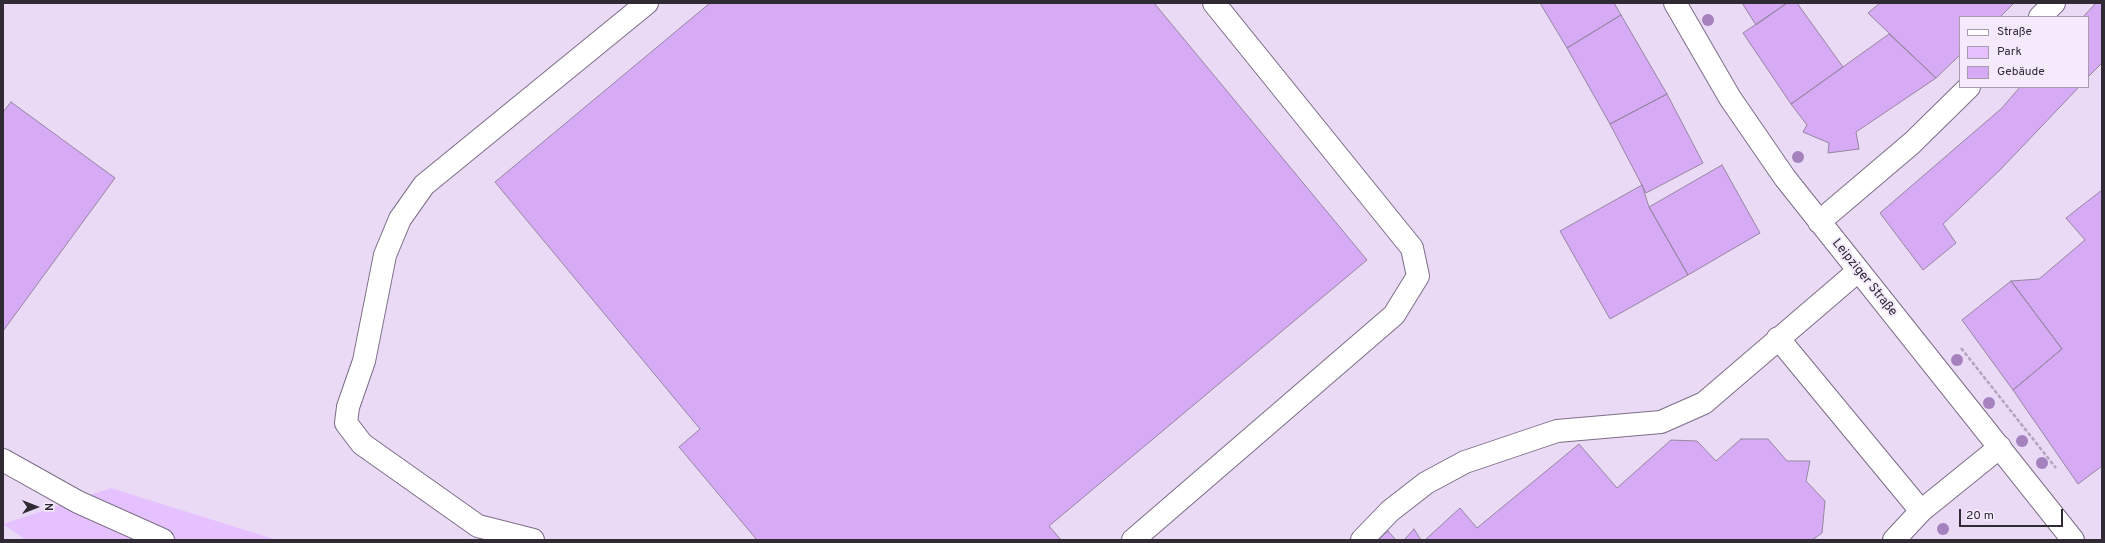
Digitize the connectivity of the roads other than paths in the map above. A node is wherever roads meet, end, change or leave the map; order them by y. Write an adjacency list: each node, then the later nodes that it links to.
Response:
1 (647, 3): 13 (street)
2 (1214, 3): 16 (street)
3 (1675, 3): 7 (street, Leipziger Straße)
4 (2054, 3): 5 (street)
5 (2041, 16)
6 (1968, 88): 7 (street)
7 (1819, 222): 8 (street, Leipziger Straße)
8 (1858, 271): 9 (street); 10 (street, Leipziger Straße)
9 (1778, 338): 12 (street); 17 (street)
10 (2000, 447): 12 (street); 19 (street, Leipziger Straße)
11 (3, 460): 14 (street)
12 (1921, 511): 18 (street)
13 (473, 533): 15 (street)
14 (163, 540)
15 (533, 540)
16 (1133, 540)
17 (1362, 540)
18 (1894, 540)
19 (2073, 540)

